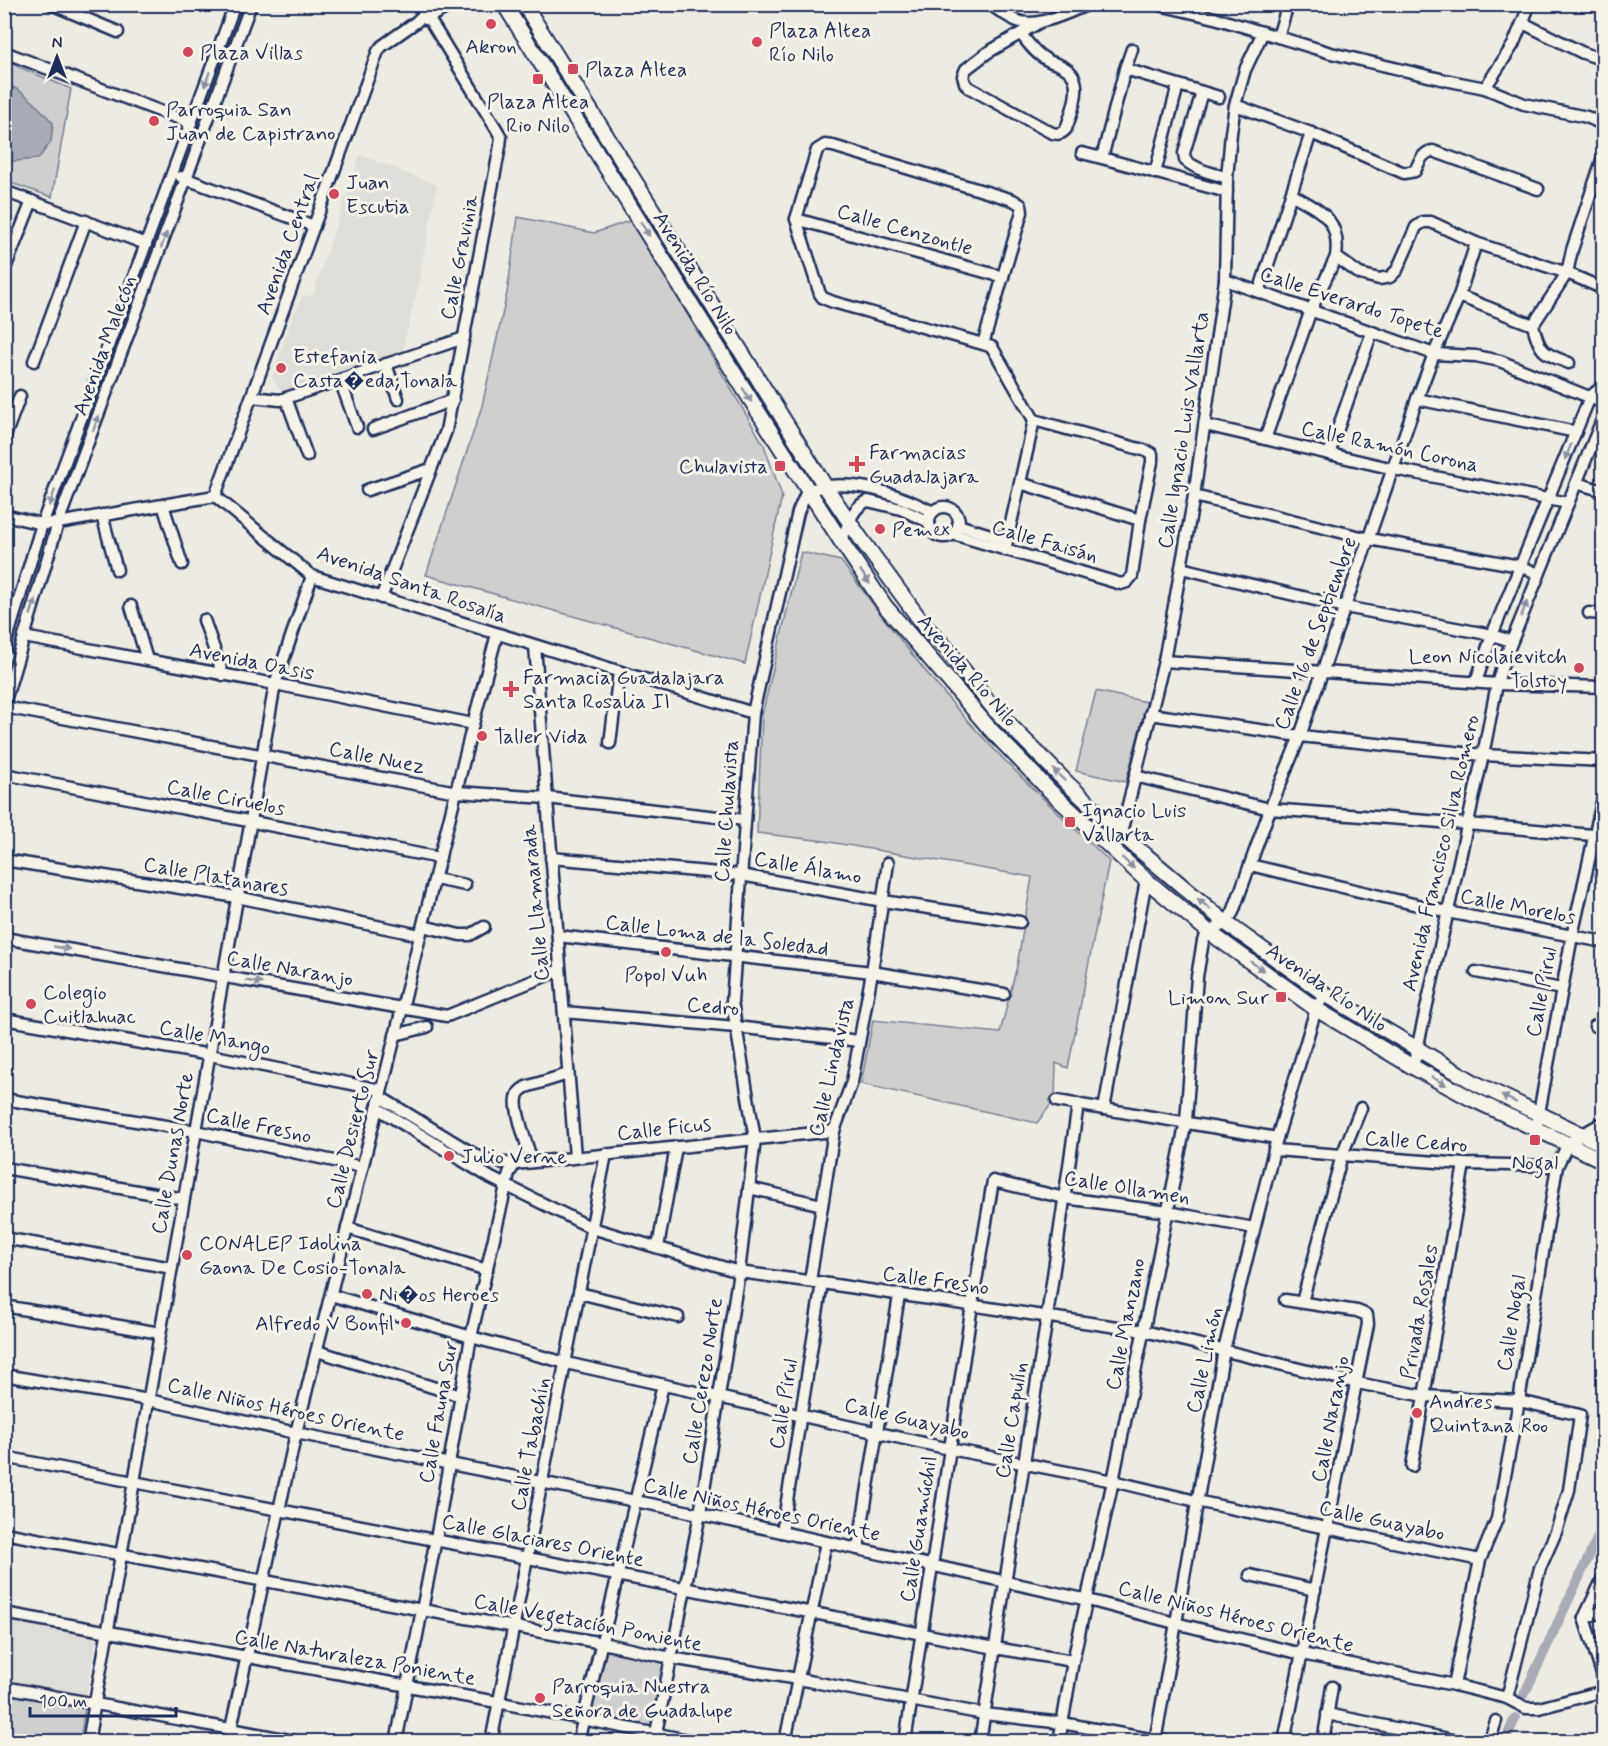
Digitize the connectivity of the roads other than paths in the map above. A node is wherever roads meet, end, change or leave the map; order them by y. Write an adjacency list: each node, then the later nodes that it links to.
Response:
1 (51, 4): 15 (street)
2 (235, 4): 30 (street, Avenida Malecón, one-way to 30)
3 (251, 4): 40 (street, Avenida Malecón)
4 (454, 4): 12 (street, Avenida Central)
5 (504, 4): 20 (main road, Avenida Río Nilo)
6 (524, 4): 18 (main road, Avenida Río Nilo)
7 (990, 4): 13 (street)
8 (1089, 4): 13 (street)
9 (1155, 4): 16 (street)
10 (1288, 4): 19 (street)
11 (1530, 4): 14 (street)
12 (427, 9): 49 (street, Avenida Central); 63 (street, Calle Gravinia)
13 (1040, 22): 17 (street)
14 (1523, 23): 23 (street); 26 (street)
15 (118, 32)
16 (1263, 32): 19 (street); 29 (street, Calle Ignacio Luis Vallarta)
17 (1021, 34): 17 (street)
18 (544, 37): 20 (main road); 93 (main road, Avenida Río Nilo)
19 (1278, 37): 26 (street)
20 (528, 43): 96 (main road, Avenida Río Nilo, one-way to 96)
21 (1132, 49): 24 (street)
22 (4, 52): 30 (street)
23 (1604, 60)
24 (1125, 69): 25 (street); 35 (street)
25 (1178, 85): 27 (street); 37 (street)
26 (1485, 88): 31 (street)
27 (1202, 92): 28 (street); 36 (street)
28 (1219, 97)
29 (1235, 105): 32 (street); 39 (street, Calle Ignacio Luis Vallarta)
30 (191, 123): 38 (street, Avenida Malecón)
31 (1604, 125)
32 (1311, 133): 42 (street); 45 (street)
33 (1082, 153): 35 (street)
34 (1604, 154): 54 (street)
35 (1102, 158): 37 (street)
36 (1206, 171): 39 (street); 41 (street)
37 (1155, 172): 41 (street)
38 (172, 173): 40 (street); 51 (street, Avenida Malecón)
39 (1227, 178): 44 (street, Calle Ignacio Luis Vallarta)
40 (186, 179): 49 (street); 108 (street, Avenida Malecón, one-way to 40)
41 (1202, 186): 44 (street)
42 (1538, 189)
43 (4, 191): 46 (street)
44 (1227, 192): 56 (street, Calle Ignacio Luis Vallarta)
45 (1291, 195): 52 (street); 58 (street)
46 (32, 201): 48 (street); 53 (street)
47 (796, 219): 55 (street, Calle Cenzontle); 55 (street); 64 (street)
48 (86, 221): 51 (street); 66 (street)
49 (314, 226): 72 (street, Avenida Central)
50 (1476, 243): 52 (street); 54 (street); 59 (street, Calle 16 de Septiembre)
51 (146, 244): 110 (street, Avenida Malecón, one-way to 110)
52 (1336, 257): 60 (street)
53 (4, 271)
54 (1567, 273): 57 (street); 61 (street)
55 (1003, 277): 64 (street)
56 (1225, 280): 58 (street, Calle Everardo Topete); 81 (street, Calle Ignacio Luis Vallarta)
57 (1604, 289)
58 (1259, 292): 60 (street, Calle Everardo Topete)
59 (1459, 296): 61 (street); 65 (street, Calle 16 de Septiembre)
60 (1311, 310): 62 (street, Calle Everardo Topete); 86 (street)
61 (1533, 325): 67 (street)
62 (1372, 332): 65 (street, Calle Everardo Topete); 87 (street)
63 (464, 338): 68 (street); 77 (street, Calle Gravinia)
64 (983, 344): 80 (street)
65 (1434, 354): 73 (street, Calle Everardo Topete); 76 (street, Calle 16 de Septiembre)
66 (34, 361)
67 (1569, 363)
68 (386, 364): 69 (street); 75 (street)
69 (340, 380): 74 (street); 82 (street)
70 (1604, 385): 73 (street)
71 (20, 396): 85 (street)
72 (252, 397): 74 (street); 98 (street, Avenida Central)
73 (1590, 397): 78 (street, Calle Everardo Topete); 84 (street)
74 (286, 398): 88 (street)
75 (398, 399)
76 (1417, 399): 84 (street); 90 (street, Calle 16 de Septiembre)
77 (453, 400): 83 (street); 89 (street, Calle Gravinia)
78 (1604, 403)
79 (1604, 415): 92 (street, Avenida Francisco Silva Romero)
80 (1034, 420): 91 (street); 107 (street)
81 (1205, 425): 86 (street, Calle Ramón Corona); 99 (street, Calle Ignacio Luis Vallarta)
82 (357, 428)
83 (373, 429)
84 (1576, 432): 100 (street, one-way to 100)
85 (4, 439)
86 (1265, 439): 87 (street, Calle Ramón Corona)
87 (1329, 454): 90 (street, Calle Ramón Corona)
88 (307, 456)
89 (431, 469): 95 (street); 121 (street, Calle Gravinia)
90 (1394, 469): 100 (street, Calle Ramón Corona); 112 (street, Calle 16 de Septiembre)
91 (1020, 483): 107 (street); 114 (street)
92 (1576, 483): 97 (street); 101 (street, Avenida Francisco Silva Romero)
93 (825, 486): 94 (street); 96 (street); 109 (main road, Avenida Río Nilo)
94 (848, 486): 103 (street); 106 (street)
95 (367, 490)
96 (807, 491): 113 (main road, Avenida Río Nilo); 144 (street, Calle Chulavista)
97 (1604, 491)
98 (215, 496): 102 (street); 120 (street, Avenida Santa Rosalía)
99 (1194, 496): 112 (street); 117 (street, Calle Ignacio Luis Vallarta)
100 (1549, 499): 101 (street, Calle Ramón Corona); 116 (street)
101 (1568, 503): 119 (street, Avenida Francisco Silva Romero)
102 (163, 505): 105 (street); 115 (street)
103 (859, 505): 106 (street); 109 (street)
104 (4, 515): 110 (street)
105 (102, 515): 108 (street); 118 (street)
106 (931, 517): 111 (street); 111 (street)
107 (1140, 520): 114 (street, Calle Faisán)
108 (58, 523): 110 (street); 129 (street, Avenida Malecón, one-way to 108)
109 (850, 523): 113 (street); 143 (main road, Avenida Río Nilo)
110 (42, 524): 132 (street, Avenida Malecón)
111 (956, 530): 114 (street, Calle Faisán)
112 (1369, 539): 116 (street); 123 (street, Calle 16 de Septiembre)
113 (841, 541): 146 (main road, Avenida Río Nilo, one-way to 146)
114 (1006, 545)
115 (182, 564)
116 (1520, 566): 119 (street); 128 (street)
117 (1181, 568): 123 (street); 134 (street, Calle Ignacio Luis Vallarta)
118 (117, 570)
119 (1539, 573): 130 (street, Avenida Francisco Silva Romero, one-way to 119)
120 (312, 576): 121 (street, Avenida Santa Rosalía); 139 (street, Calle Dunas Norte)
121 (381, 598): 127 (street, Avenida Santa Rosalía)
122 (131, 606): 133 (street)
123 (1345, 607): 128 (street); 136 (street, Calle 16 de Septiembre)
124 (1589, 613): 125 (street)
125 (1604, 614)
126 (204, 620): 137 (street)
127 (497, 634): 131 (street, Avenida Santa Rosalía); 147 (street, Calle Desierto Sur)
128 (1492, 635): 130 (street); 138 (street)
129 (24, 637): 133 (street, Avenida Oasis); 142 (street, Avenida Malecón)
130 (1511, 641): 140 (street, Avenida Francisco Silva Romero)
131 (535, 646): 135 (street, Avenida Santa Rosalía); 157 (street, Calle Llamarada)
132 (4, 650)
133 (147, 660): 137 (street, Avenida Oasis)
134 (1164, 661): 136 (street); 145 (street, Calle Ignacio Luis Vallarta)
135 (619, 672): 144 (street, Avenida Santa Rosalía); 149 (street)
136 (1323, 672): 138 (street); 148 (street, Calle 16 de Septiembre)
137 (223, 675): 139 (street, Avenida Oasis)
138 (1476, 682): 140 (street)
139 (275, 684): 147 (street, Avenida Oasis); 151 (street, Calle Dunas Norte)
140 (1497, 684): 141 (street); 150 (street, Avenida Francisco Silva Romero)
141 (1604, 687)
142 (4, 705): 151 (street, Calle Nuez)
143 (994, 709): 146 (main road); 162 (main road, Avenida Río Nilo, one-way to 143)
144 (753, 713): 159 (street, Calle Chulavista)
145 (1150, 714): 148 (street); 154 (street, Calle Ignacio Luis Vallarta)
146 (982, 719): 171 (main road, Avenida Río Nilo, one-way to 171)
147 (473, 724): 155 (street, Calle Desierto Sur)
148 (1300, 736): 150 (street); 158 (street, Calle 16 de Septiembre)
149 (610, 743)
150 (1483, 754): 152 (street); 161 (street, Avenida Francisco Silva Romero)
151 (262, 756): 155 (street, Calle Nuez); 160 (street, Calle Dunas Norte)
152 (1604, 761)
153 (4, 774): 160 (street, Calle Ciruelos)
154 (1135, 776): 158 (street); 162 (street, Calle Ignacio Luis Vallarta)
155 (457, 792): 157 (street, Calle Nuez); 164 (street, Calle Desierto Sur)
156 (1604, 793): 163 (street, Calle Pirul)
157 (547, 798): 159 (street, Calle Nuez); 165 (street, Calle Llamarada)
158 (1270, 809): 161 (street); 168 (street, Calle 16 de Septiembre)
159 (745, 820): 169 (street, Calle Chulavista)
160 (250, 822): 164 (street, Calle Ciruelos); 173 (street, Calle Dunas Norte)
161 (1467, 824): 163 (street); 175 (street, Avenida Francisco Silva Romero)
162 (1121, 833): 177 (main road, Avenida Río Nilo, one-way to 162)
163 (1599, 836): 182 (street, Calle Pirul)
164 (440, 858): 170 (street, Calle Desierto Sur)
165 (551, 858): 169 (street, Calle Álamo); 181 (street, Calle Llamarada)
166 (4, 860): 173 (street, Calle Platanares)
167 (888, 863): 174 (street, Calle Lindavista)
168 (1250, 865): 175 (street, Calle Morelos); 177 (street, Calle 16 de Septiembre)
169 (741, 875): 174 (street, Calle Álamo); 185 (street, Calle Chulavista)
170 (435, 879): 172 (street); 179 (street, Calle Desierto Sur)
171 (1146, 879): 180 (main road, Avenida Río Nilo); 210 (street)
172 (465, 885)
173 (237, 897): 179 (street, Calle Platanares); 189 (street, Calle Dunas Norte)
174 (883, 901): 176 (street, Calle Álamo); 187 (street, Calle Lindavista)
175 (1447, 912): 182 (street, Calle Morelos); 201 (street, Avenida Francisco Silva Romero)
176 (1020, 922)
177 (1226, 923): 180 (street); 192 (main road, Avenida Río Nilo)
178 (484, 927): 179 (street, Calle Platanares)
179 (422, 931): 193 (street, Calle Desierto Sur)
180 (1209, 932): 194 (main road, Avenida Río Nilo, one-way to 194); 212 (street, Calle Manzano)
181 (558, 936): 185 (street, Calle Loma de la Soledad); 186 (street, Calle Llamarada)
182 (1572, 936): 184 (street, Calle Morelos); 190 (street, Calle Pirul)
183 (4, 938): 189 (street, Calle Naranjo, one-way to 189)
184 (1604, 942)
185 (735, 956): 187 (street, Calle Loma de la Soledad); 197 (street, Calle Chulavista)
186 (560, 970): 193 (street, Calle Naranjo); 195 (street, Calle Llamarada)
187 (872, 972): 191 (street, Calle Loma de la Soledad); 200 (street, Calle Lindavista)
188 (1476, 972): 190 (street)
189 (223, 976): 193 (street, Calle Naranjo, one-way to 193); 202 (street, Calle Dunas Norte)
190 (1561, 989): 211 (street, Calle Pirul)
191 (1004, 994)
192 (1325, 994): 194 (street, Calle Limón); 201 (main road, Avenida Río Nilo)
193 (402, 1008): 199 (street, Calle Desierto Sur)
194 (1316, 1009): 203 (main road, Avenida Río Nilo); 218 (street, Calle Limón)
195 (564, 1012): 197 (street, Cedro); 204 (street, Calle Llamarada)
196 (4, 1018): 202 (street, Calle Mango)
197 (736, 1027): 200 (street, Cedro); 219 (street, Calle Chulavista)
198 (427, 1028): 199 (street)
199 (395, 1035): 205 (street, Calle Desierto Sur)
200 (859, 1041): 216 (street, Calle Lindavista)
201 (1416, 1049): 203 (street, Avenida Francisco Silva Romero); 211 (main road, Avenida Río Nilo, one-way to 201)
202 (210, 1055): 205 (street, Calle Mango); 215 (street, Calle Dunas Norte)
203 (1413, 1067): 214 (main road, Avenida Río Nilo, one-way to 214)
204 (568, 1074): 226 (street, Calle Llamarada); 227 (street)
205 (379, 1098): 229 (street, Calle Ficus); 232 (street, Calle Desierto Sur); 235 (street, Calle Fresno)
206 (4, 1099): 215 (street, Calle Fresno)
207 (1057, 1101): 208 (street)
208 (1078, 1104): 210 (street); 238 (street, Calle Capulín)
209 (1361, 1108): 225 (street)
210 (1104, 1109): 212 (street)
211 (1539, 1113): 214 (street, Calle Pirul); 217 (main road, Avenida Río Nilo)
212 (1186, 1122): 218 (street); 240 (street, Calle Manzano)
213 (1604, 1122): 217 (street)
214 (1536, 1129): 220 (main road, Avenida Río Nilo)
215 (196, 1131): 232 (street, Calle Fresno); 237 (street, Calle Dunas Norte)
216 (834, 1131): 219 (street, Calle Ficus); 239 (street, Calle Lindavista)
217 (1581, 1135): 220 (street); 221 (main road, Avenida Río Nilo)
218 (1277, 1138): 223 (street, Calle Limón)
219 (755, 1139): 222 (street, Calle Ficus); 236 (street, Calle Cerezo Norte)
220 (1568, 1144): 228 (main road, Avenida Río Nilo); 231 (street, Calle Nogal)
221 (1604, 1145)
222 (676, 1146): 224 (street, Calle Ficus); 245 (street)
223 (1274, 1150): 225 (street, Calle Cedro); 243 (street, Calle Limón)
224 (606, 1154): 226 (street, Calle Ficus); 242 (street, Calle Tabachín)
225 (1342, 1155): 230 (street, Calle Cedro); 255 (street)
226 (575, 1157): 227 (street, Calle Ficus)
227 (532, 1161): 229 (street, Calle Ficus)
228 (1604, 1161)
229 (515, 1164): 235 (street, Calle Fauna Sur)
230 (1464, 1164): 231 (street, Calle Cedro); 271 (street, Privada Rosales)
231 (1557, 1166): 273 (street, Calle Nogal)
232 (362, 1167): 241 (street, Calle Desierto Sur)
233 (4, 1168): 237 (street)
234 (993, 1181): 238 (street, Calle Ollamen); 256 (street, Calle Guamúchil)
235 (506, 1186): 242 (street, Calle Fresno); 247 (street, Calle Fauna Sur)
236 (749, 1188): 239 (street); 248 (street, Calle Cerezo Norte)
237 (184, 1198): 246 (street, Calle Dunas Norte)
238 (1065, 1198): 240 (street, Calle Ollamen); 259 (street, Calle Capulín)
239 (822, 1205): 249 (street, Calle Lindavista)
240 (1168, 1212): 243 (street, Calle Ollamen); 260 (street, Calle Manzano)
241 (347, 1228): 247 (street); 252 (street, Calle Desierto Sur)
242 (592, 1228): 245 (street, Calle Fresno); 251 (street, Calle Tabachín)
243 (1254, 1228): 263 (street, Calle Limón)
244 (4, 1238): 246 (street)
245 (658, 1247): 248 (street, Calle Fresno)
246 (172, 1268): 261 (street, Calle Dunas Norte)
247 (487, 1270): 262 (street, Calle Fauna Sur)
248 (739, 1272): 249 (street, Calle Fresno); 270 (street, Calle Cerezo Norte)
249 (810, 1281): 250 (street, Calle Fresno)
250 (822, 1283): 253 (street, Calle Fresno); 274 (street, Calle Pirul)
251 (579, 1293): 258 (street); 265 (street, Calle Tabachín)
252 (331, 1295): 262 (street, Calle Guayabo); 264 (street, Calle Desierto Sur)
253 (899, 1296): 256 (street, Calle Fresno); 275 (street)
254 (1285, 1300): 255 (street)
255 (1302, 1302): 267 (street, Calle Naranjo)
256 (972, 1305): 259 (street, Calle Fresno); 277 (street, Calle Guamúchil)
257 (4, 1306): 261 (street)
258 (678, 1317)
259 (1047, 1317): 260 (street, Calle Fresno); 280 (street, Calle Capulín)
260 (1144, 1331): 263 (street, Calle Fresno); 283 (street, Calle Manzano)
261 (160, 1334): 272 (street, Calle Dunas Norte)
262 (471, 1337): 265 (street, Calle Guayabo); 269 (street, Calle Fauna Sur)
263 (1224, 1350): 267 (street, Calle Fresno); 285 (street, Calle Limón)
264 (317, 1351): 269 (street); 276 (street, Calle Desierto Sur)
265 (566, 1363): 268 (street, Calle Guayabo); 284 (street, Calle Tabachín)
266 (4, 1375): 272 (street, Calle Niños Héroes Oriente)
267 (1357, 1383): 271 (street, Calle Fresno); 289 (street, Calle Naranjo)
268 (663, 1385): 270 (street, Calle Guayabo); 286 (street)
269 (461, 1396): 279 (street, Calle Fauna Sur)
270 (719, 1396): 274 (street, Calle Guayabo); 288 (street, Calle Cerezo Norte)
271 (1424, 1396): 273 (street, Calle Fresno); 281 (street, Privada Rosales)
272 (149, 1400): 276 (street, Calle Niños Héroes Oriente); 282 (street, Calle Dunas Norte)
273 (1519, 1401): 297 (street, Calle Nogal); 330 (street, Calle Fresno)
274 (801, 1414): 275 (street, Calle Guayabo); 290 (street, Calle Pirul)
275 (877, 1431): 277 (street, Calle Guayabo); 294 (street)
276 (296, 1433): 279 (street, Calle Niños Héroes Oriente); 287 (street, Calle Desierto Sur)
277 (951, 1449): 280 (street, Calle Guayabo); 298 (street, Calle Guamúchil)
278 (4, 1457): 282 (street, Calle Glaciares Oriente)
279 (449, 1463): 284 (street, Calle Niños Héroes Oriente); 292 (street, Calle Fauna Sur)
280 (1024, 1464): 283 (street, Calle Guayabo); 303 (street, Calle Capulín)
281 (1412, 1466)
282 (135, 1481): 287 (street, Calle Glaciares Oriente); 295 (street, Calle Dunas Norte)
283 (1113, 1481): 285 (street, Calle Guayabo); 307 (street, Calle Manzano)
284 (542, 1482): 286 (street, Calle Niños Héroes Oriente); 296 (street, Calle Tabachín)
285 (1196, 1500): 289 (street, Calle Guayabo); 313 (street, Calle Limón)
286 (635, 1501): 288 (street, Calle Niños Héroes Oriente); 299 (street)
287 (280, 1509): 292 (street, Calle Glaciares Oriente); 302 (street, Calle Desierto Sur)
288 (700, 1514): 290 (street, Calle Niños Héroes Oriente); 304 (street, Calle Cerezo Norte)
289 (1328, 1528): 297 (street, Calle Guayabo); 305 (street, Calle Naranjo)
290 (782, 1532): 293 (street, Calle Niños Héroes Oriente)
291 (4, 1533): 295 (street, Calle Vegetación Poniente)
292 (436, 1539): 296 (street, Calle Glaciares Oriente); 308 (street, Calle Fauna Sur)
293 (826, 1542): 294 (street, Calle Niños Héroes Oriente); 310 (street)
294 (858, 1549): 298 (street, Calle Niños Héroes Oriente)
295 (121, 1554): 302 (street, Calle Vegetación Poniente); 315 (street, Calle Dunas Norte)
296 (527, 1557): 299 (street, Calle Glaciares Oriente); 314 (street, Calle Tabachín)
297 (1480, 1560): 325 (street, Calle Nogal)
298 (932, 1566): 303 (street, Calle Niños Héroes Oriente); 316 (street, Calle Guamúchil)
299 (618, 1575): 304 (street, Calle Glaciares Oriente); 317 (street)
300 (1250, 1575): 305 (street)
301 (1604, 1575): 306 (street)
302 (264, 1581): 308 (street, Calle Vegetación Poniente); 320 (street, Calle Desierto Sur)
303 (1005, 1582): 307 (street, Calle Niños Héroes Oriente); 318 (street, Calle Capulín)
304 (686, 1588): 310 (street, Calle Glaciares Oriente); 321 (street, Calle Cerezo Norte)
305 (1315, 1590): 319 (street, Calle Naranjo)
306 (1600, 1591): 312 (street)
307 (1088, 1600): 313 (street, Calle Niños Héroes Oriente); 322 (street, Calle Manzano)
308 (422, 1610): 314 (street, Calle Vegetación Poniente); 326 (street, Calle Fauna Sur)
309 (1604, 1611): 312 (street)
310 (812, 1612): 316 (street, Calle Glaciares Oriente); 324 (street)
311 (4, 1613): 315 (street, Calle Naturaleza Poniente)
312 (1584, 1618): 323 (street)
313 (1175, 1623): 319 (street, Calle Niños Héroes Oriente); 342 (street, Calle Limón)
314 (513, 1627): 317 (street, Calle Vegetación Poniente); 332 (street, Calle Tabachín)
315 (108, 1632): 320 (street, Calle Naturaleza Poniente); 333 (street, Calle Dunas Norte)
316 (922, 1634): 318 (street, Calle Glaciares Oriente); 331 (street, Calle Guamúchil)
317 (602, 1643): 321 (street, Calle Vegetación Poniente); 336 (street)
318 (995, 1648): 322 (street, Calle Glaciares Oriente); 334 (street, Calle Capulín)
319 (1302, 1654): 325 (street, Calle Niños Héroes Oriente); 354 (street, Calle Naranjo)
320 (247, 1657): 326 (street, Calle Naturaleza Poniente); 339 (street, Calle Desierto Sur)
321 (671, 1658): 324 (street, Calle Vegetación Poniente); 340 (street, Calle Cerezo Norte)
322 (1073, 1661): 338 (street, Calle Manzano)
323 (1604, 1680)
324 (797, 1683): 331 (street, Calle Vegetación Poniente); 350 (street)
325 (1454, 1685): 330 (street, Calle Niños Héroes Oriente)
326 (407, 1686): 332 (street, Calle Naturaleza Poniente); 346 (street, Calle Fauna Sur)
327 (4, 1687): 333 (street)
328 (1332, 1688): 335 (street)
329 (1604, 1691): 330 (street, Calle Niños Héroes Oriente)
330 (1507, 1698)
331 (911, 1700): 334 (street, Calle Vegetación Poniente); 351 (street, Calle Guamúchil)
332 (497, 1702): 336 (street, Calle Naturaleza Poniente); 347 (street, Calle Tabachín)
333 (95, 1704): 339 (street); 343 (street, Calle Dunas Norte)
334 (984, 1714): 338 (street, Calle Vegetación Poniente); 352 (street, Calle Capulín)
335 (1327, 1714): 355 (street); 356 (street)
336 (584, 1719): 340 (street, Calle Naturaleza Poniente); 348 (street)
337 (1496, 1720): 357 (street)
338 (1062, 1723): 342 (street, Calle Vegetación Poniente); 353 (street, Calle Manzano)
339 (231, 1729): 344 (street, Calle Desierto Sur); 345 (street)
340 (656, 1733): 341 (street, Calle Naturaleza Poniente)
341 (681, 1740): 349 (street, Calle Naturaleza Poniente)
342 (1159, 1741)
343 (88, 1742)
344 (228, 1742)
345 (301, 1742)
346 (396, 1742)
347 (490, 1742)
348 (578, 1742)
349 (698, 1742)
350 (785, 1742)
351 (905, 1742)
352 (980, 1742)
353 (1059, 1742)
354 (1284, 1742)
355 (1323, 1742)
356 (1463, 1742)
357 (1489, 1742)

